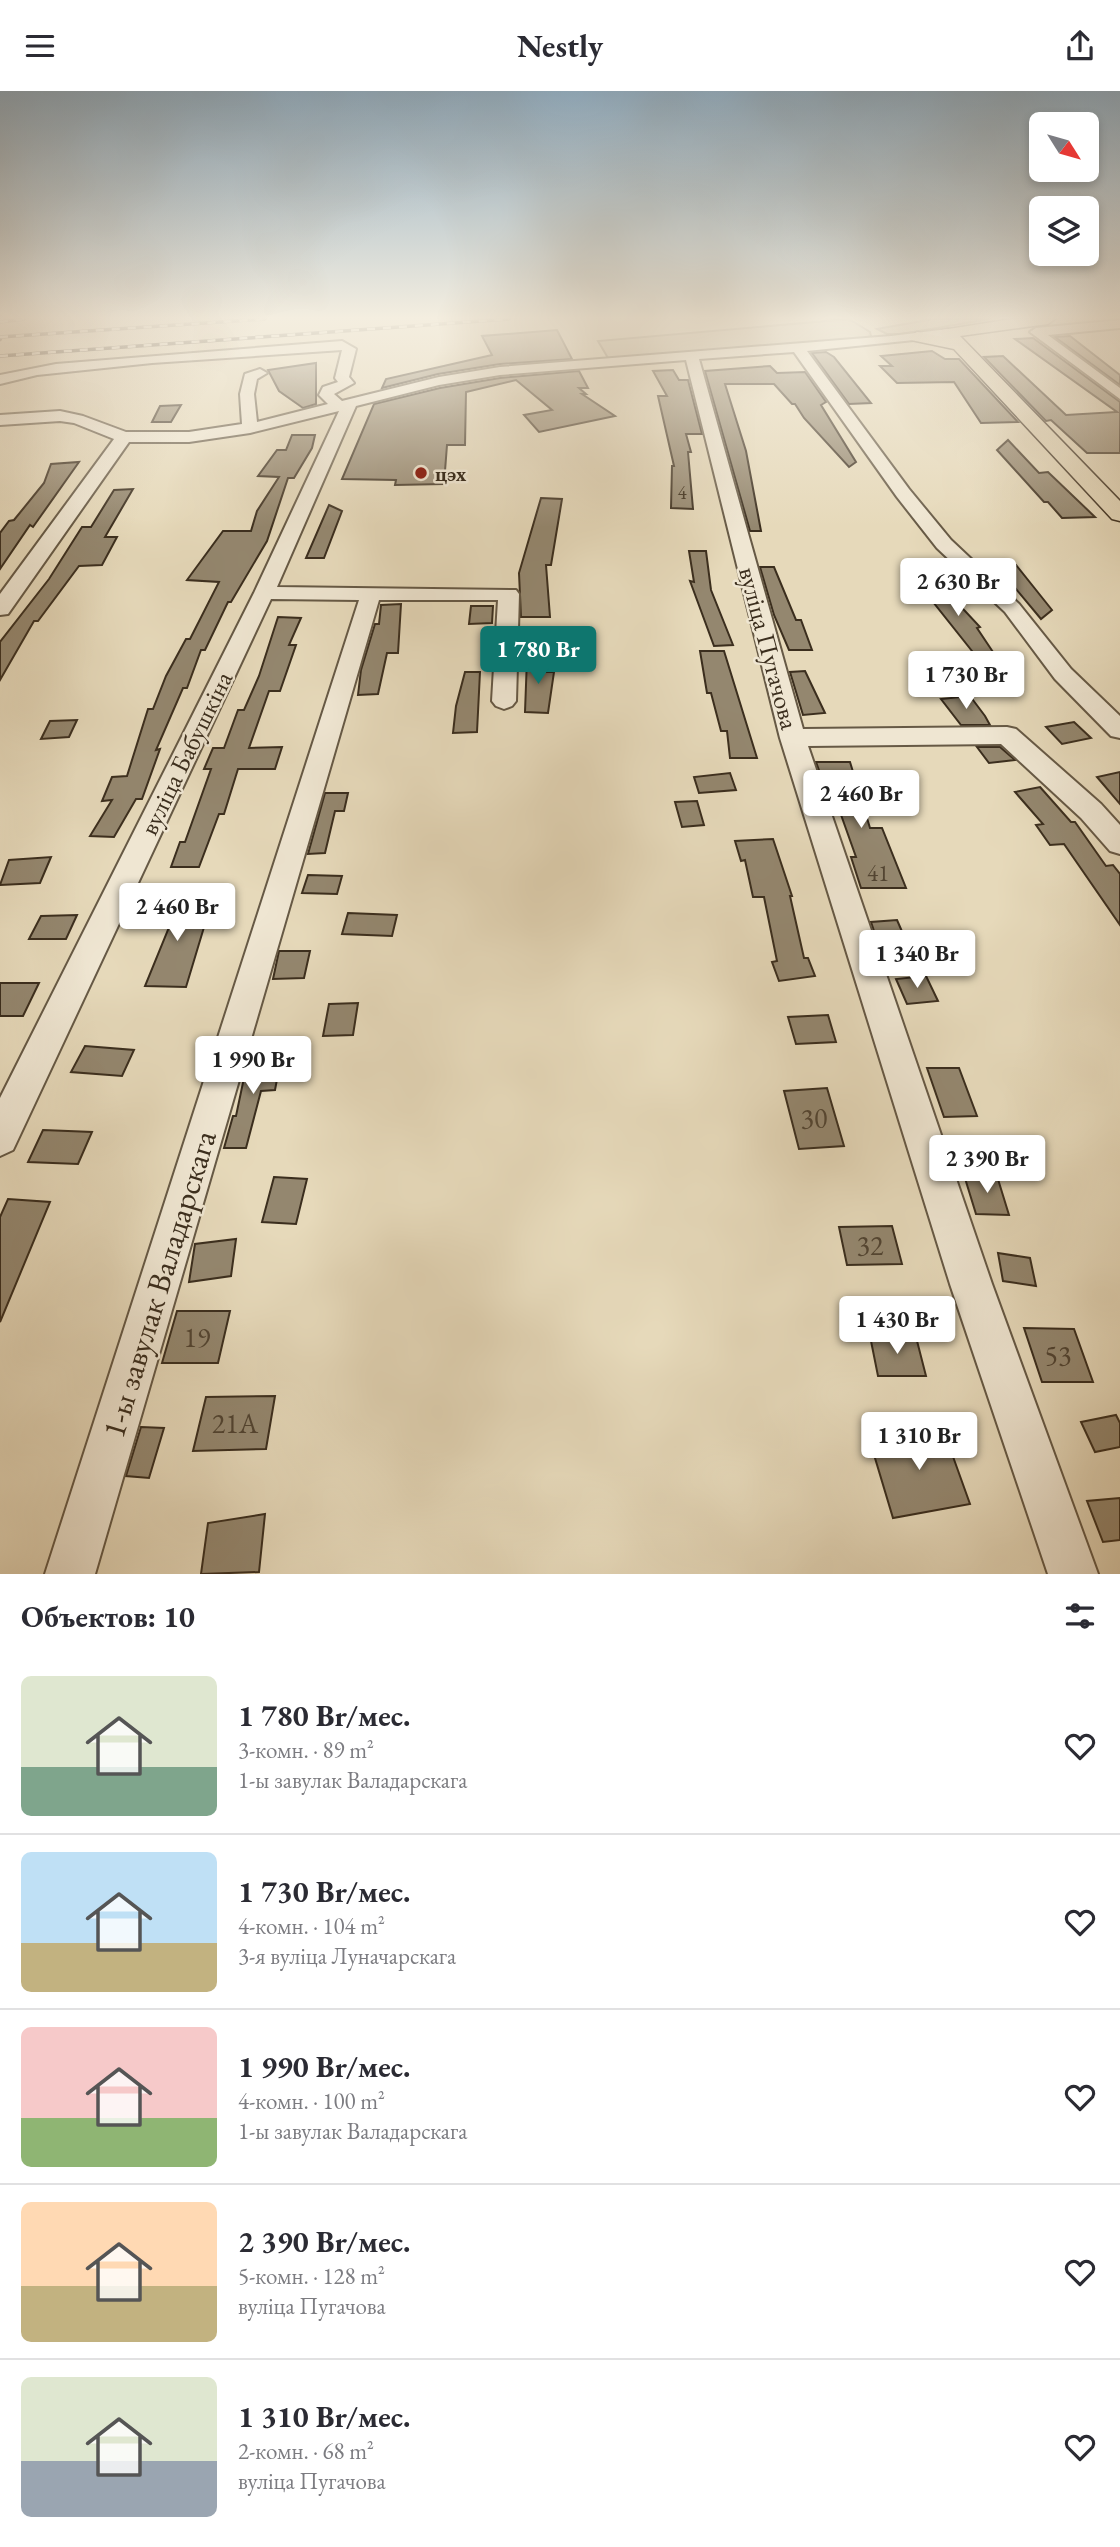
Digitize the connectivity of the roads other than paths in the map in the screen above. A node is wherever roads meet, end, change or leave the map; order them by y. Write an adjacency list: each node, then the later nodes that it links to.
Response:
1 (248, 388): 9 (street)
2 (333, 388): 7 (street)
3 (412, 388): 7 (street)
4 (700, 388): 17 (street, вуліца Пугачова)
5 (827, 388): 16 (street)
6 (1000, 388): 11 (main road)
7 (345, 406): 9 (street); 12 (street, вуліца Бабушкіна)
8 (0, 420): 10 (street)
9 (250, 428): 10 (street)
10 (124, 437): 14 (street)
11 (1120, 514)
12 (264, 593): 13 (street); 19 (street, вуліца Бабушкіна)
13 (371, 593): 15 (street); 20 (street, 1-ы завулак Валадарскага)
14 (0, 609)
15 (504, 701)
16 (1120, 730)
17 (793, 738): 18 (street); 21 (street, вуліца Пугачова)
18 (1120, 843)
19 (0, 1137)
20 (70, 1574)
21 (1073, 1574)

